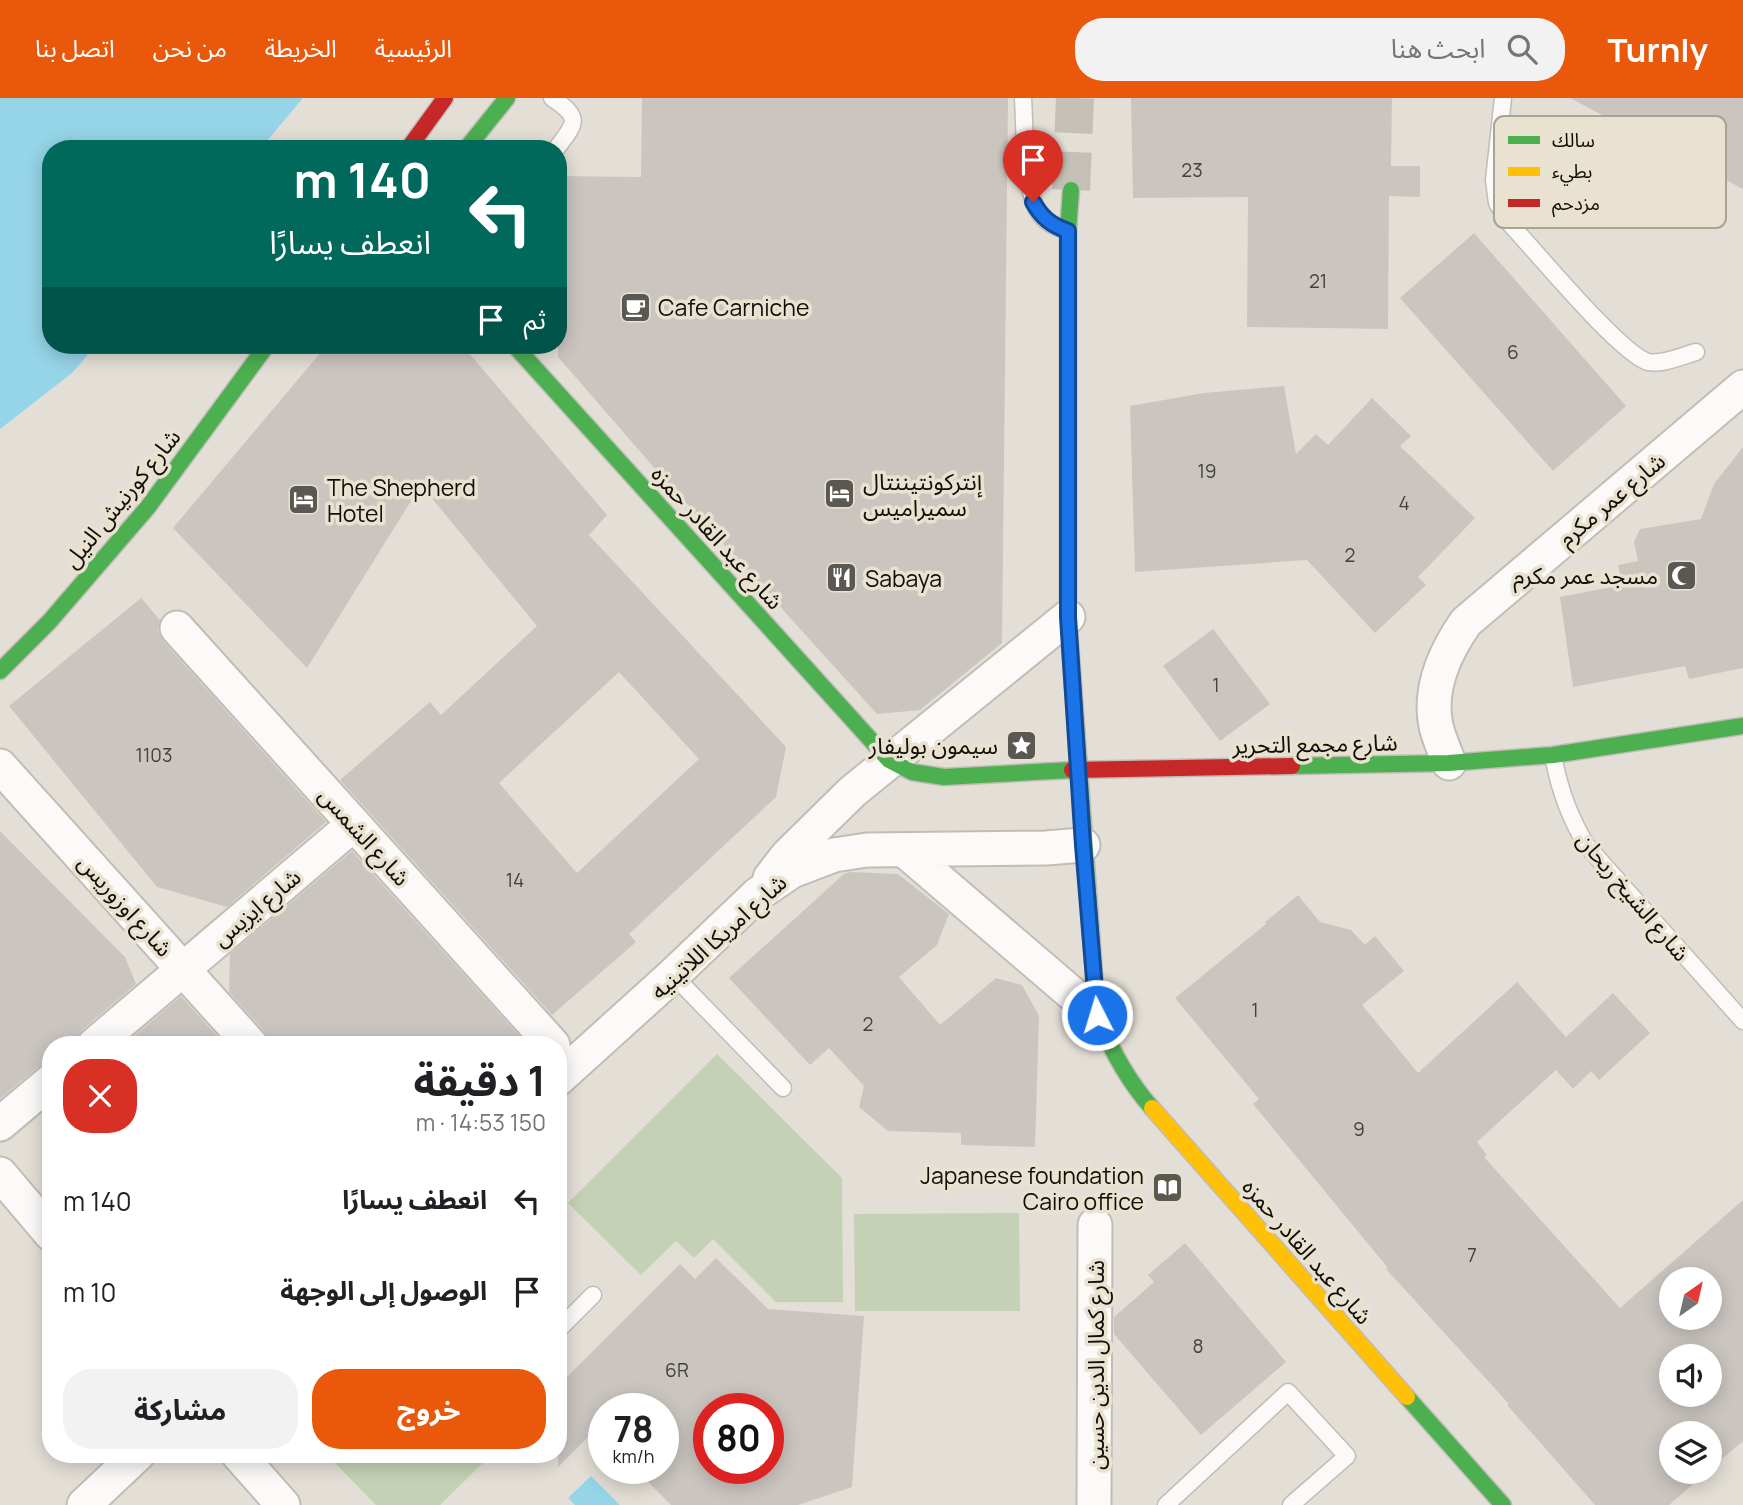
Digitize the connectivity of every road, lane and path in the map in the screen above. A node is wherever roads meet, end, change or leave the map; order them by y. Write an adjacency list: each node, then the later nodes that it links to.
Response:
1 (445, 98): 7 (main road)
2 (507, 98): 8 (main road)
3 (1023, 98): 12 (lane)
4 (1503, 98): 6 (lane)
5 (561, 100): 9 (lane)
6 (1501, 116)
7 (415, 140)
8 (476, 140)
9 (563, 140)
10 (1071, 190): 12 (main road)
11 (1514, 228): 13 (lane)
12 (1068, 231): 17 (main road)
13 (1696, 352)
14 (260, 354): 19 (main road, شارع كورنيش النيل)
15 (522, 354): 22 (main road, شارع عبد القادر حمزه)
16 (1743, 387): 23 (street, شارع عمر مكرم)
17 (1068, 617): 22 (street); 25 (main road)
18 (177, 628): 26 (street, شارع الشمس)
19 (0, 671)
20 (1743, 726): 21 (main road, شارع مجمع التحرير)
21 (1553, 755): 23 (main road, شارع مجمع التحرير); 33 (lane, شارع الشيخ ريحان)
22 (889, 760): 25 (main road, شارع مجمع التحرير); 29 (street)
23 (1450, 763): 25 (main road, شارع مجمع التحرير)
24 (0, 766): 30 (street, شارع اوزوريس)
25 (1078, 770): 27 (main road)
26 (354, 824): 30 (street, شارع ايزيس); 36 (street, شارع الشمس)
27 (1083, 845): 28 (street, شارع امريكا اللاتينيه); 32 (main road)
28 (904, 850): 29 (street, شارع امريكا اللاتينيه); 32 (street)
29 (758, 894): 31 (street, شارع امريكا اللاتينيه)
30 (183, 969): 34 (street, شارع ايزيس); 35 (street, شارع اوزوريس)
31 (673, 975): 37 (street, شارع امريكا اللاتينيه); 38 (lane)
32 (1097, 1015): 53 (main road, شارع عبد القادر حمزه)
33 (1743, 1021)
34 (105, 1036)
35 (243, 1036)
36 (539, 1036)
37 (567, 1055)
38 (783, 1088)
39 (42, 1089): 40 (street)
40 (0, 1124)
41 (0, 1174): 42 (street)
42 (42, 1223)
43 (1095, 1225): 50 (street, شارع كمال الدين حسين)
44 (593, 1295): 45 (lane)
45 (567, 1321)
46 (128, 1463): 48 (street)
47 (246, 1463): 49 (street)
48 (83, 1505)
49 (283, 1505)
50 (1094, 1505)
51 (1166, 1505): 52 (lane)
52 (1291, 1505)
53 (1503, 1505)

